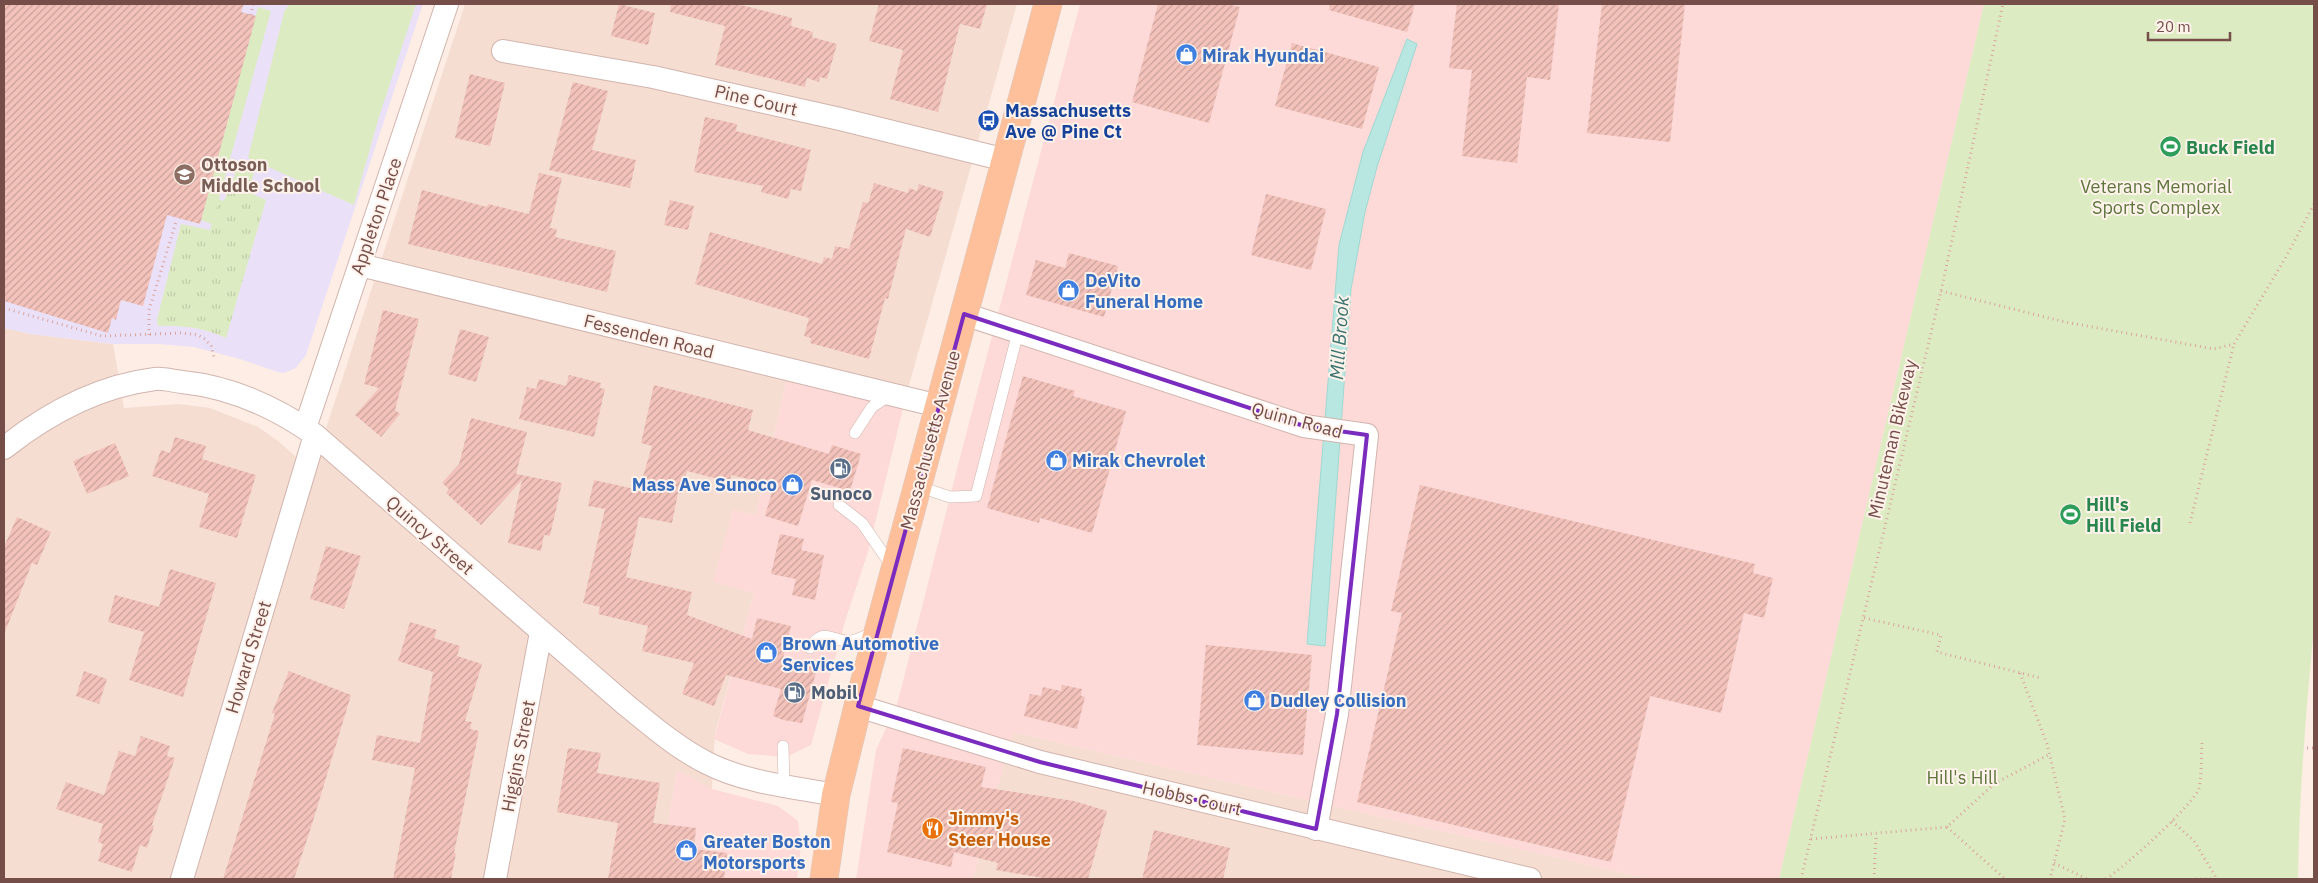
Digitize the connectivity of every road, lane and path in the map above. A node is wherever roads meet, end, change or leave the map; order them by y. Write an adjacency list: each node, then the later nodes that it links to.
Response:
1 (253, 4): 5 (path)
2 (447, 4): 10 (street, Appleton Place)
3 (1048, 4): 7 (main road, Massachusetts Avenue)
4 (2003, 4): 11 (path, Minuteman Bikeway)
5 (251, 15)
6 (503, 51): 7 (street, Pine Court)
7 (1006, 160): 13 (main road, Massachusetts Avenue)
8 (2314, 204): 16 (path)
9 (176, 222): 15 (path)
10 (360, 265): 18 (street, Fessenden Road); 20 (street, Appleton Place)
11 (1941, 291): 16 (path); 27 (path, Minuteman Bikeway)
12 (4, 308): 15 (path)
13 (964, 314): 14 (street, Quinn Road); 19 (main road, Massachusetts Avenue)
14 (1018, 332): 23 (lane); 43 (street, Quinn Road)
15 (149, 335): 17 (path)
16 (2234, 344): 25 (path)
17 (214, 357)
18 (892, 394): 19 (street, Fessenden Road); 21 (lane)
19 (939, 406): 23 (main road, Massachusetts Avenue)
20 (310, 432): 22 (street, Quincy Street); 29 (street, Quincy Street); 47 (street, Howard Street)
21 (855, 433)
22 (4, 448)
23 (917, 486): 26 (main road, Massachusetts Avenue)
24 (839, 505): 26 (lane)
25 (2190, 523)
26 (894, 571): 28 (main road, Massachusetts Avenue)
27 (1864, 618): 31 (path); 45 (path, Minuteman Bikeway)
28 (878, 630): 30 (lane); 33 (main road, Massachusetts Avenue)
29 (541, 632): 39 (street, Quincy Street); 48 (street, Higgins Street)
30 (810, 648)
31 (2020, 673): 32 (path); 38 (path)
32 (2041, 678)
33 (858, 706): 40 (main road, Massachusetts Avenue); 43 (street, Hobbs Court)
34 (2202, 742): 41 (path)
35 (783, 746): 39 (lane)
36 (2307, 748): 37 (path)
37 (2314, 748)
38 (2050, 754): 42 (path); 46 (path)
39 (784, 785): 40 (street, Quincy Street)
40 (836, 796): 49 (main road, Massachusetts Avenue)
41 (2172, 821): 56 (path); 58 (path)
42 (1947, 827): 44 (path); 53 (path)
43 (1316, 829): 50 (street, Hobbs Court)
44 (1876, 834): 45 (path); 52 (path)
45 (1811, 839): 51 (path, Minuteman Bikeway)
46 (2054, 863): 54 (path); 55 (path)
47 (182, 879)
48 (495, 879)
49 (824, 879)
50 (1530, 879)
51 (1802, 879)
52 (1874, 879)
53 (2006, 879)
54 (2050, 879)
55 (2087, 879)
56 (2106, 879)
57 (2195, 879): 58 (path)
58 (2215, 879)

